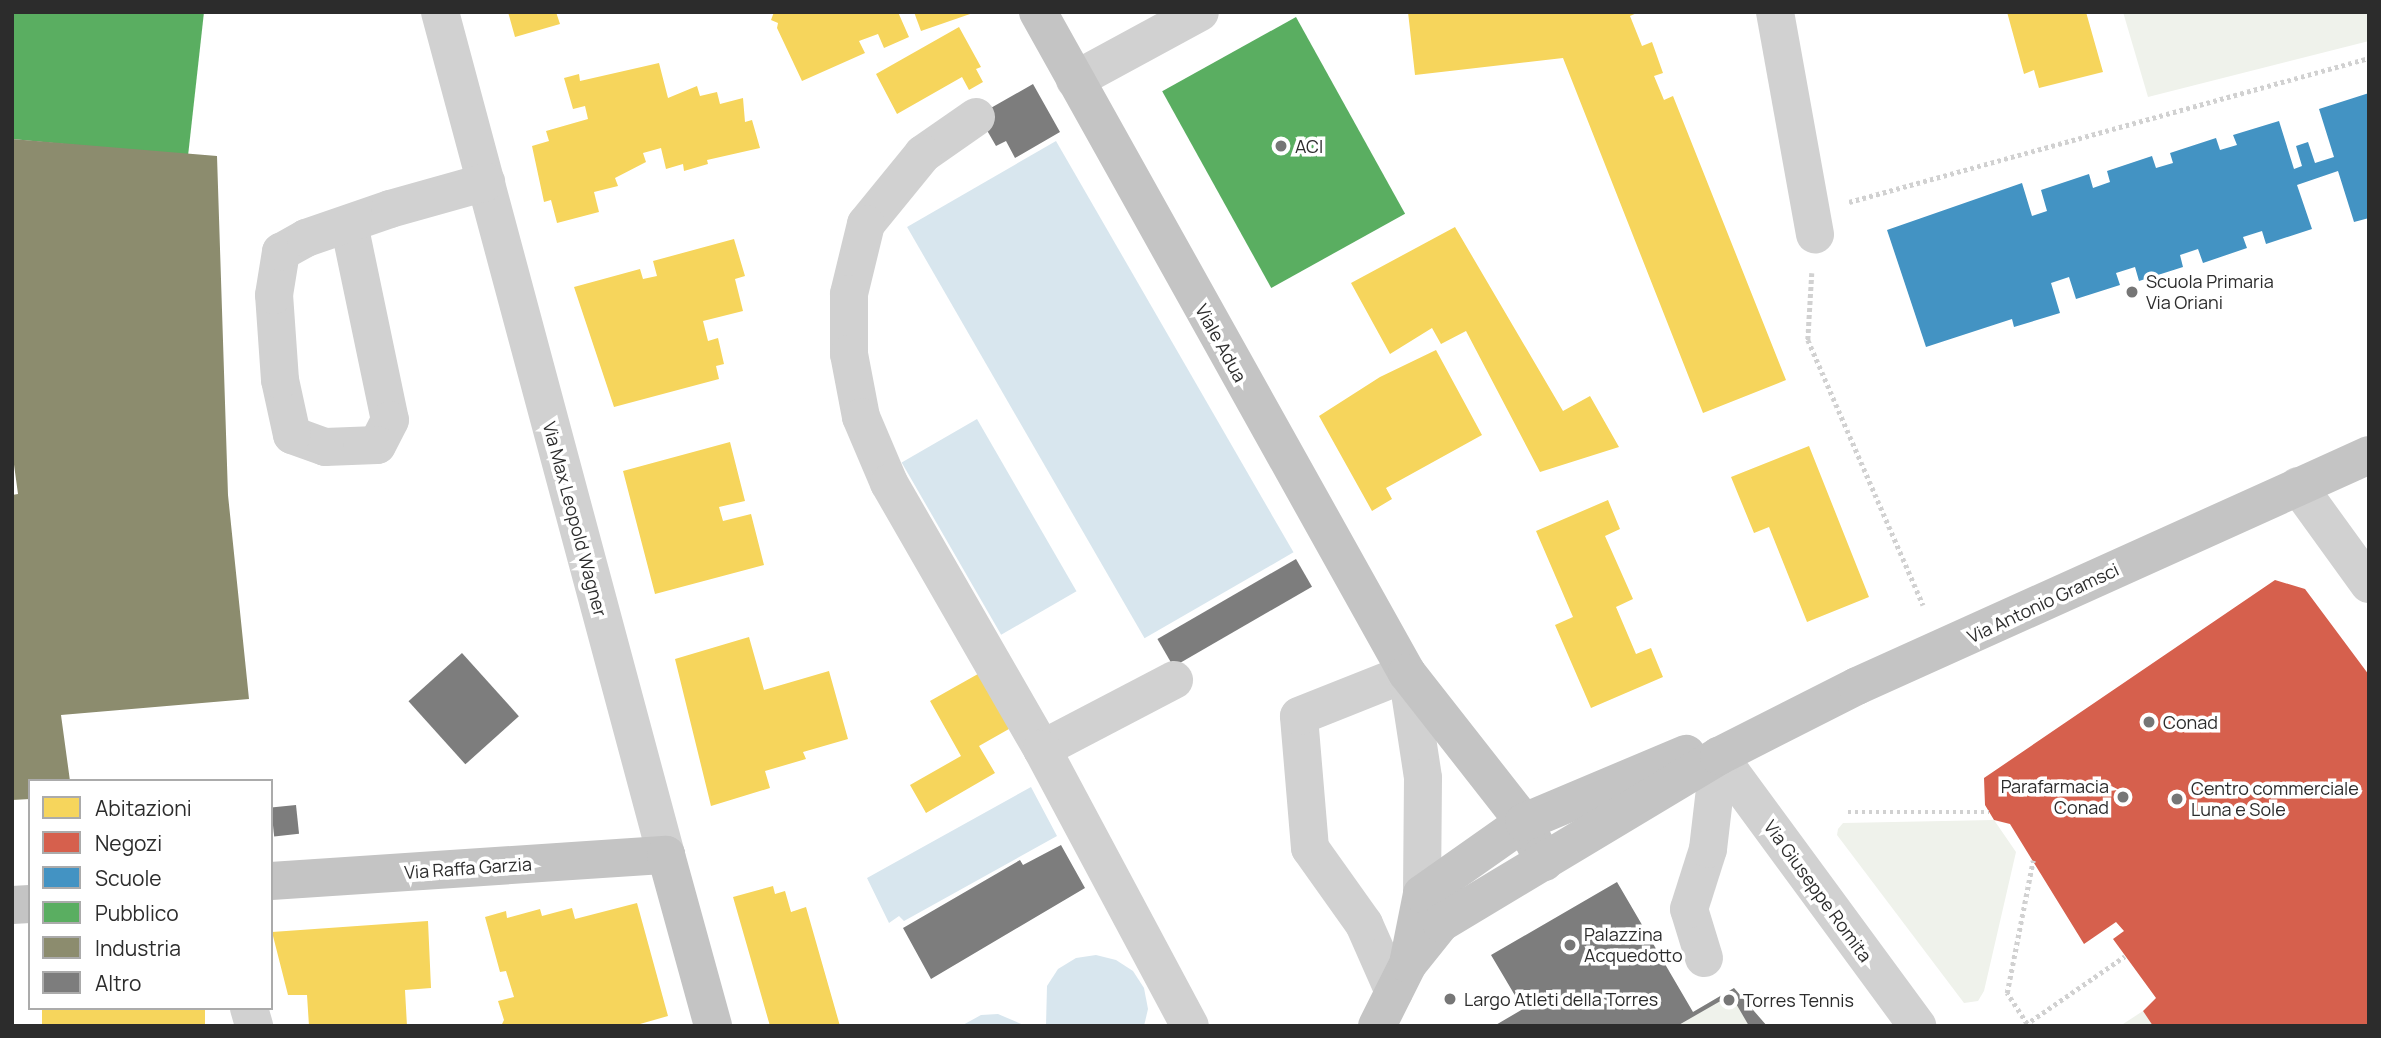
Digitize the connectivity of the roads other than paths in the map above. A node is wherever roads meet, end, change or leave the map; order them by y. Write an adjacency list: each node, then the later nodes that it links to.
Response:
1 (440, 12): 7 (street, Via Max Leopold Wagner)
2 (1038, 12): 5 (main road, Viale Adua)
3 (1200, 12): 5 (street)
4 (1775, 12): 8 (street)
5 (1075, 80): 13 (main road, Viale Adua)
6 (976, 117): 15 (street)
7 (486, 182): 9 (street); 18 (street, Via Max Leopold Wagner)
8 (1813, 223)
9 (349, 225): 9 (street)
10 (2369, 455): 11 (main road, Via Antonio Gramsci)
11 (2298, 486): 12 (street); 16 (main road, Via Antonio Gramsci)
12 (2369, 584)
13 (1406, 673): 17 (main road, Viale Adua); 21 (street, Viale Adua); 23 (street)
14 (1174, 680): 15 (street)
15 (1042, 749): 25 (street)
16 (1719, 756): 17 (main road, Via Antonio Gramsci); 19 (main road, Via Antonio Gramsci); 22 (street); 27 (street, Via Giuseppe Romita)
17 (1524, 822): 19 (main road, Viale Adua); 21 (main road, Via Antonio Gramsci)
18 (666, 855): 20 (main road, Via Raffa Garzia); 24 (main road, Via Max Leopold Wagner)
19 (1544, 862): 23 (main road, Via Antonio Gramsci)
20 (273, 881)
21 (1422, 894): 23 (main road)
22 (1704, 958)
23 (1401, 978): 26 (main road)
24 (713, 1026)
25 (1191, 1026)
26 (1377, 1026)
27 (1917, 1026)

